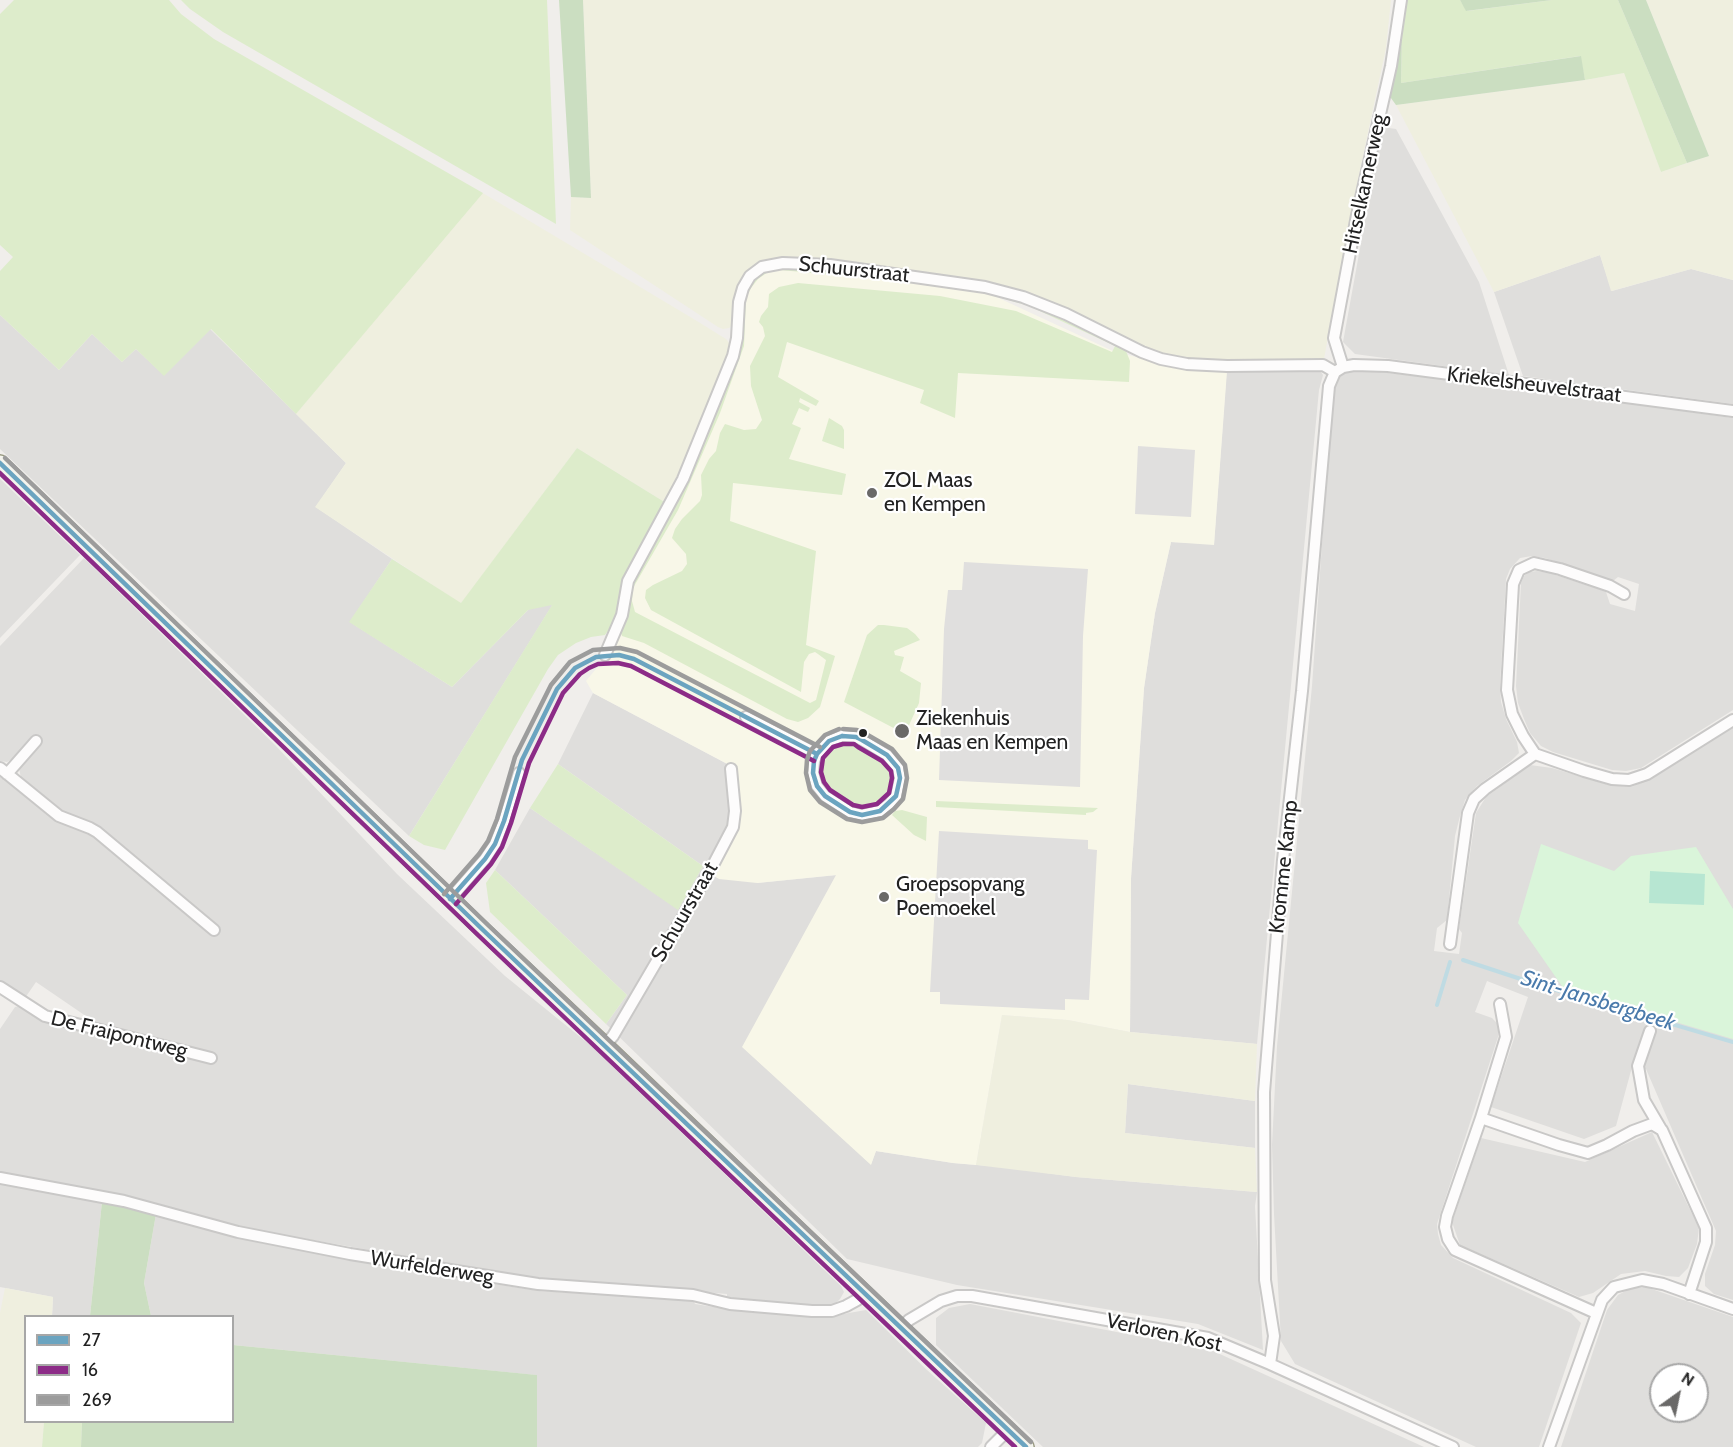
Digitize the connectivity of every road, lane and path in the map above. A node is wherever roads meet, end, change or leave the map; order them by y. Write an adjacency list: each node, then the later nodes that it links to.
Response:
1 (1401, 0): 2 (street, Hitselkamerweg)
2 (1339, 369): 3 (street, Kriekelsheuvelstraat); 6 (street, Schuurstraat); 31 (street, Kromme Kamp)
3 (1733, 411)
4 (0, 463): 15 (main road)
5 (1624, 594): 11 (street)
6 (605, 655)
7 (746, 717): 10 (street)
8 (1733, 720): 11 (street)
9 (36, 741): 13 (street)
10 (817, 754): 10 (street)
11 (1535, 754): 17 (street)
12 (731, 769): 21 (street, Schuurstraat)
13 (3, 771): 16 (street)
14 (519, 773): 15 (street)
15 (450, 899): 21 (main road)
16 (214, 930)
17 (1450, 944)
18 (0, 987): 22 (street, De Fraipontweg)
19 (1500, 1004): 23 (street)
20 (1650, 1031): 24 (street)
21 (605, 1045): 26 (main road)
22 (211, 1058)
23 (1481, 1118): 24 (street); 29 (street)
24 (1662, 1130): 27 (street)
25 (0, 1178): 26 (street, Wurfelderweg)
26 (864, 1293): 30 (main road)
27 (1689, 1294): 28 (street); 29 (street)
28 (1733, 1309)
29 (1596, 1314): 36 (street)
30 (901, 1328): 31 (street, Verloren Kost); 32 (main road)
31 (1270, 1364): 35 (street, Verloren Kost)
32 (1008, 1430): 33 (street); 34 (main road)
33 (991, 1447)
34 (1026, 1447)
35 (1453, 1447)
36 (1549, 1447)

